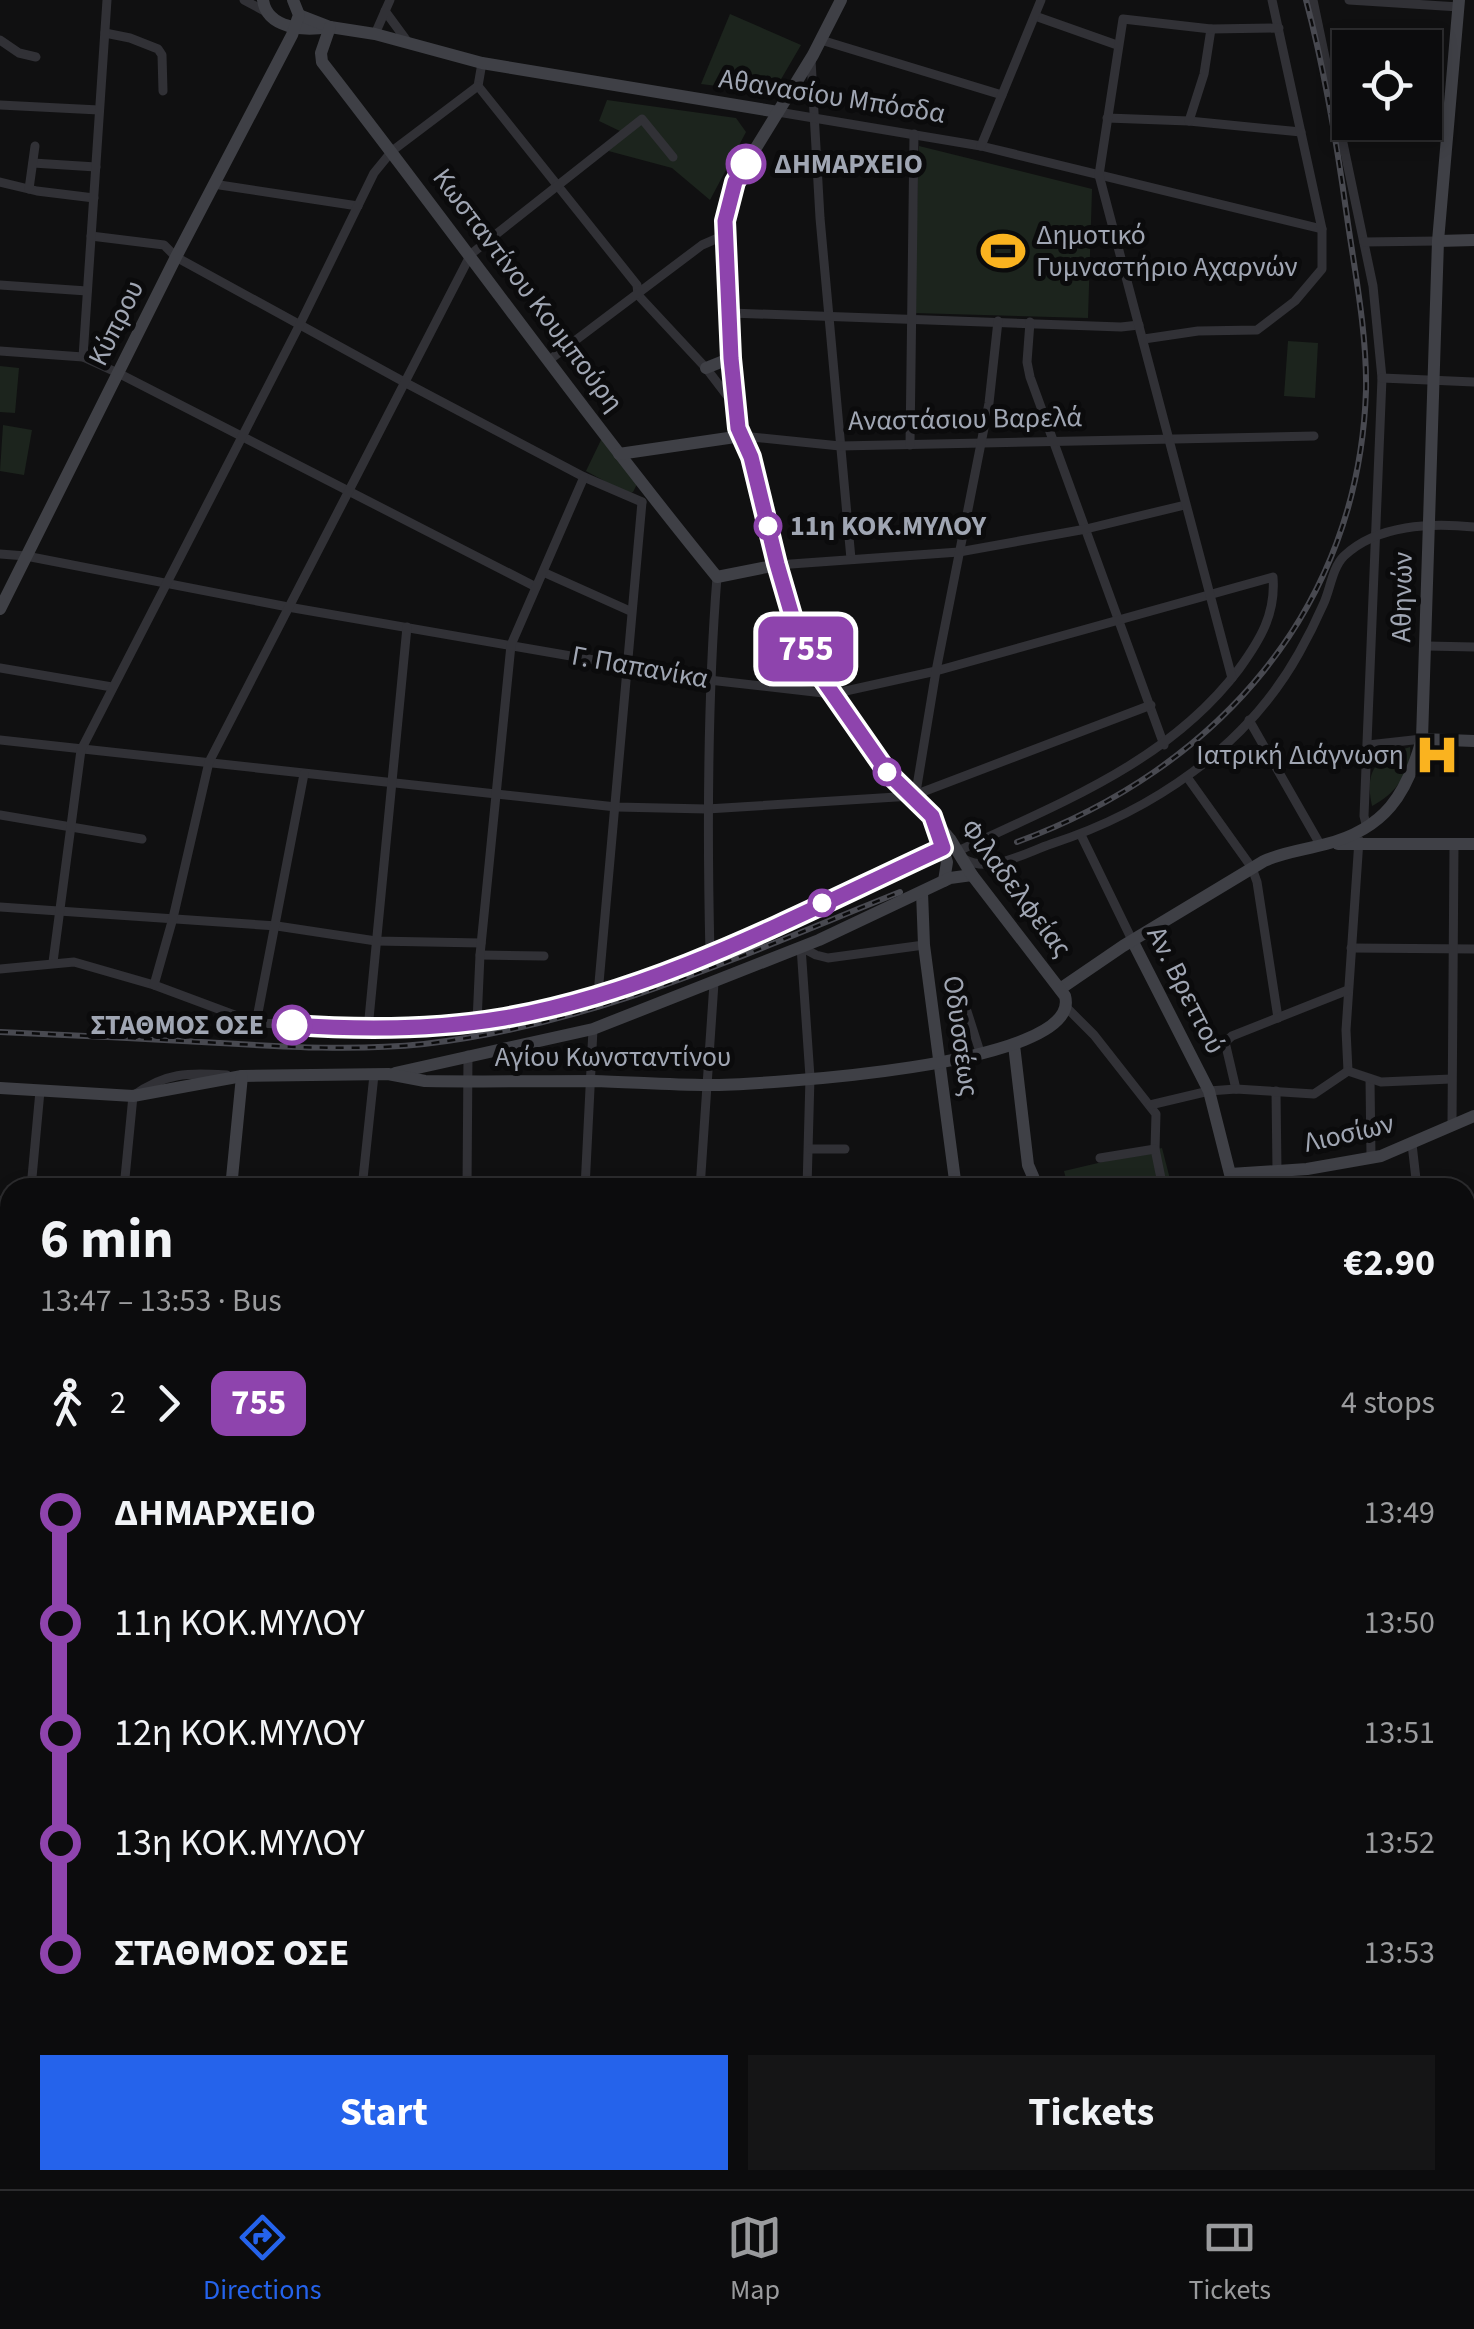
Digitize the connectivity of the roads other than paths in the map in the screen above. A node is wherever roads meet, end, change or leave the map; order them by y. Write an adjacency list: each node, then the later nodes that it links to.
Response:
1 (107, 0): 17 (street)
2 (244, 0): 12 (street)
3 (293, 0): 12 (main road, Κύπρου); 12 (main road)
4 (390, 0): 11 (street)
5 (841, 0): 20 (main road, Φιλαδελφείας)
6 (1041, 0): 13 (street)
7 (1272, 0): 15 (street)
8 (1313, 0): 55 (street)
9 (1349, 0): 10 (street)
10 (1459, 4): 54 (main road, Αθηνών)
11 (385, 11): 18 (street); 21 (street)
12 (280, 16): 14 (main road, Αθανασίου Μπόσδα); 45 (main road, Κύπρου)
13 (1035, 16): 22 (street); 28 (street)
14 (330, 27): 18 (main road, Αθανασίου Μπόσδα); 39 (main road, Κωσταντίνου Κουμπούρη)
15 (1280, 28): 16 (street); 35 (street)
16 (1211, 29): 22 (street); 34 (street)
17 (105, 33): 27 (street); 30 (street)
18 (374, 34): 21 (main road, Αθανασίου Μπόσδα)
19 (0, 40): 23 (street)
20 (821, 40): 24 (main road, Φιλαδελφείας); 28 (street)
21 (407, 42): 25 (main road, Αθανασίου Μπόσδα)
22 (1117, 45): 33 (street)
23 (36, 57)
24 (811, 57): 31 (main road, Φιλαδελφείας); 32 (street)
25 (482, 63): 26 (street); 31 (main road, Αθανασίου Μπόσδα)
26 (478, 86): 39 (street); 46 (street)
27 (164, 91)
28 (1002, 95): 38 (street)
29 (0, 105): 30 (street)
30 (100, 110): 42 (street)
31 (778, 112): 32 (street, Αθανασίου Μπόσδα); 51 (main road, Φιλαδελφείας)
32 (817, 118): 36 (street, Αθανασίου Μπόσδα); 62 (street)
33 (1108, 118): 34 (street); 43 (street)
34 (1189, 121): 35 (street)
35 (1301, 132): 50 (street)
36 (914, 134): 38 (street, Αθανασίου Μπόσδα); 63 (street)
37 (35, 146): 41 (street)
38 (981, 146): 43 (street, Αθανασίου Μπόσδα)
39 (392, 151): 49 (street); 56 (main road, Κωσταντίνου Κουμπούρη)
40 (673, 157): 46 (street)
41 (33, 163): 42 (street); 47 (street)
42 (96, 167): 48 (street)
43 (1099, 175): 50 (street, Αθανασίου Μπόσδα); 67 (street)
44 (0, 182): 47 (street)
45 (213, 184): 49 (street); 57 (main road, Κύπρου)
46 (558, 186): 56 (street); 60 (street)
47 (29, 189): 48 (street)
48 (94, 198): 52 (street)
49 (358, 206): 66 (street)
50 (1322, 229): 68 (street)
51 (726, 235): 60 (street); 61 (main road, Φιλαδελφείας)
52 (91, 236): 57 (street); 59 (street)
53 (1474, 240): 54 (main road)
54 (1438, 241): 55 (street); 76 (main road, Αθηνών)
55 (1364, 242): 75 (street)
56 (471, 254): 72 (main road, Κωσταντίνου Κουμπούρη); 78 (street)
57 (176, 258): 66 (street); 74 (main road, Κύπρου)
58 (0, 284): 59 (street)
59 (87, 291): 70 (street)
60 (638, 295): 72 (street); 73 (street)
61 (730, 314): 62 (street); 71 (main road, Φιλαδελφείας)
62 (828, 318): 63 (street); 87 (street)
63 (913, 318): 64 (street); 86 (street)
64 (998, 321): 65 (street); 85 (street)
65 (1030, 322): 67 (street); 84 (street)
66 (300, 324): 78 (street); 80 (street)
67 (1139, 325): 68 (street)
68 (1144, 339): 83 (street)
69 (0, 351): 70 (street)
70 (83, 357): 74 (street)
71 (731, 358): 73 (main road); 79 (main road, Φιλαδελφείας)
72 (548, 361): 88 (main road, Κωσταντίνου Κουμπούρη)
73 (706, 368): 79 (street)
74 (120, 374): 80 (street); 99 (main road, Κύπρου)
75 (1382, 378): 76 (street); 96 (street)
76 (1431, 378): 77 (street); 93 (main road, Αθηνών)
77 (1474, 382)
78 (406, 383): 89 (street); 90 (street)
79 (735, 406): 81 (main road, Φιλαδελφείας)
80 (243, 436): 90 (street); 104 (street)
81 (742, 436): 87 (street, Αναστάσιου Βαρελά); 88 (main road, Αναστάσιου Βαρελά); 101 (main road, Φιλαδελφείας)
82 (1314, 436): 83 (street, Αναστάσιου Βαρελά)
83 (1167, 440): 84 (street, Αναστάσιου Βαρελά); 92 (street)
84 (1054, 442): 85 (street, Αναστάσιου Βαρελά); 95 (street)
85 (981, 444): 86 (street, Αναστάσιου Βαρελά); 97 (street)
86 (910, 445): 87 (street, Αναστάσιου Βαρελά)
87 (840, 446): 100 (street)
88 (619, 454): 91 (main road, Κωσταντίνου Κουμπούρη)
89 (584, 476): 91 (street); 102 (street)
90 (350, 491): 105 (street); 107 (street)
91 (646, 499): 103 (main road, Κωσταντίνου Κουμπούρη); 109 (street)
92 (1185, 505): 95 (street); 106 (street)
93 (1428, 523): 94 (street); 96 (street); 113 (main road, Αθηνών)
94 (1474, 526)
95 (1086, 529): 97 (street); 110 (street)
96 (1375, 536): 123 (street); 128 (street)
97 (960, 552): 100 (street); 117 (street)
98 (0, 554): 99 (street, Γ. Παπανίκα)
99 (26, 556): 104 (street, Γ. Παπανίκα); 108 (main road, Κύπρου)
100 (851, 559): 101 (street)
101 (777, 564): 103 (main road); 121 (main road, Φιλαδελφείας)
102 (543, 572): 105 (street); 109 (street)
103 (717, 577): 119 (street)
104 (165, 583): 107 (street, Γ. Παπανίκα); 120 (street)
105 (536, 587): 112 (street)
106 (1209, 594): 110 (street, Γ. Παπανίκα); 118 (street); 118 (street, Γ. Παπανίκα)
107 (288, 608): 111 (street, Γ. Παπανίκα); 130 (street)
108 (0, 609)
109 (630, 611): 115 (street)
110 (1119, 620): 117 (street, Γ. Παπανίκα); 122 (street)
111 (407, 627): 112 (street, Γ. Παπανίκα); 133 (street)
112 (511, 645): 115 (street, Γ. Παπανίκα); 134 (street)
113 (1427, 646): 114 (street); 124 (main road, Αθηνών)
114 (1474, 648)
115 (626, 666): 119 (street, Γ. Παπανίκα); 136 (street)
116 (0, 668): 120 (street)
117 (936, 672): 121 (street, Γ. Παπανίκα); 135 (street)
118 (1232, 678): 127 (street)
119 (709, 680): 121 (street, Γ. Παπανίκα); 137 (street)
120 (112, 687): 129 (street)
121 (832, 694): 135 (main road, Φιλαδελφείας)
122 (1151, 704): 127 (street); 135 (street)
123 (1250, 720): 132 (street); 148 (street)
124 (1422, 738): 126 (main road); 128 (street); 140 (main road, Αθηνών)
125 (0, 740): 129 (street)
126 (1474, 741)
127 (1164, 745): 150 (street)
128 (1368, 745): 143 (street)
129 (81, 750): 130 (street); 141 (street)
130 (209, 762): 131 (street); 157 (street)
131 (304, 774): 133 (street); 158 (street)
132 (1187, 777): 142 (street); 151 (street)
133 (392, 783): 134 (street); 159 (street)
134 (497, 794): 136 (street); 164 (street)
135 (914, 794): 137 (street); 139 (main road, Φιλαδελφείας)
136 (616, 807): 137 (street); 176 (street)
137 (707, 809): 167 (street)
138 (0, 815): 141 (street)
139 (932, 816): 149 (main road, Φιλαδελφείας); 150 (main road, Φιλαδελφείας)
140 (1379, 818): 143 (main road, Αθηνών); 145 (main road)
141 (71, 827): 144 (street); 156 (street)
142 (1081, 834): 150 (street); 160 (street, Αν. Βρεττού)
143 (1361, 835): 145 (main road); 148 (main road); 163 (street)
144 (142, 839)
145 (1383, 842): 146 (main road)
146 (1454, 844): 147 (main road); 165 (street)
147 (1474, 844)
148 (1321, 846): 151 (main road)
149 (943, 848): 153 (main road, Φιλαδελφείας); 167 (street)
150 (960, 855): 152 (main road, Φιλαδελφείας)
151 (1252, 868): 160 (main road); 178 (street)
152 (972, 876): 153 (main road); 174 (main road, Φιλαδελφείας)
153 (944, 881): 154 (main road)
154 (922, 892): 161 (main road, Οδυσσέως); 162 (main road)
155 (0, 906): 156 (street)
156 (61, 910): 157 (street); 169 (street)
157 (173, 918): 158 (street); 173 (street)
158 (277, 926): 159 (street); 180 (street)
159 (376, 940): 164 (street); 181 (street)
160 (1133, 942): 174 (main road); 200 (main road, Αν. Βρεττού)
161 (924, 945): 162 (street); 186 (main road, Οδυσσέως)
162 (802, 947): 172 (main road); 190 (street)
163 (1351, 948): 165 (street); 175 (street)
164 (481, 949): 168 (street); 179 (street)
165 (1451, 950): 166 (street); 192 (street)
166 (1474, 950)
167 (710, 955): 176 (street)
168 (544, 956)
169 (53, 962): 170 (street); 173 (street)
170 (0, 969)
171 (957, 980): 184 (street)
172 (714, 984): 182 (main road); 195 (street)
173 (154, 985): 180 (street)
174 (1060, 989): 177 (main road)
175 (1348, 990): 178 (street); 187 (street)
176 (598, 994): 179 (street)
177 (1067, 1008): 183 (main road, Αγίου Κωνσταντίνου); 202 (street)
178 (1278, 1018): 197 (street)
179 (477, 1022): 181 (street)
180 (256, 1023): 181 (street)
181 (368, 1029)
182 (593, 1029): 185 (main road); 193 (street)
183 (1014, 1046): 184 (main road, Αγίου Κωνσταντίνου); 223 (main road)
184 (982, 1054): 186 (main road, Αγίου Κωνσταντίνου)
185 (468, 1055): 188 (main road); 194 (street)
186 (939, 1064): 190 (main road, Αγίου Κωνσταντίνου); 222 (main road, Οδυσσέως)
187 (1348, 1071): 191 (street); 199 (street)
188 (381, 1075): 189 (main road, Αγίου Κωνσταντίνου); 194 (main road, Αγίου Κωνσταντίνου); 217 (street)
189 (242, 1076): 201 (main road, Αγίου Κωνσταντίνου); 216 (main road)
190 (810, 1077): 195 (main road, Αγίου Κωνσταντίνου); 206 (street)
191 (1370, 1079): 192 (street); 209 (street)
192 (1452, 1079): 204 (street)
193 (591, 1081): 194 (main road, Αγίου Κωνσταντίνου); 195 (main road, Αγίου Κωνσταντίνου); 219 (street)
194 (467, 1082): 218 (street)
195 (708, 1085): 220 (street)
196 (0, 1088): 198 (main road, Αγίου Κωνσταντίνου)
197 (1236, 1089): 199 (street); 200 (street)
198 (40, 1090): 201 (main road, Αγίου Κωνσταντίνου); 214 (street)
199 (1276, 1091): 212 (street)
200 (1208, 1092): 202 (street); 213 (main road, Αν. Βρεττού)
201 (133, 1096): 215 (street)
202 (1150, 1105): 207 (street)
203 (1474, 1116): 204 (main road, Λιοσίων)
204 (1452, 1124): 205 (main road, Λιοσίων)
205 (1412, 1144): 209 (main road, Λιοσίων); 226 (street)
206 (810, 1148): 208 (street); 221 (street)
207 (1154, 1149): 210 (street); 224 (street)
208 (845, 1150)
209 (1372, 1157): 211 (main road, Λιοσίων)
210 (1100, 1158)
211 (1308, 1169): 212 (main road, Λιοσίων); 225 (main road)
212 (1277, 1171): 213 (main road, Λιοσίων)
213 (1230, 1174)
214 (32, 1178)
215 (125, 1178)
216 (233, 1178)
217 (364, 1178)
218 (467, 1178)
219 (586, 1178)
220 (701, 1178)
221 (808, 1178)
222 (955, 1178)
223 (1034, 1178)
224 (1161, 1178)
225 (1304, 1178)
226 (1416, 1178)

